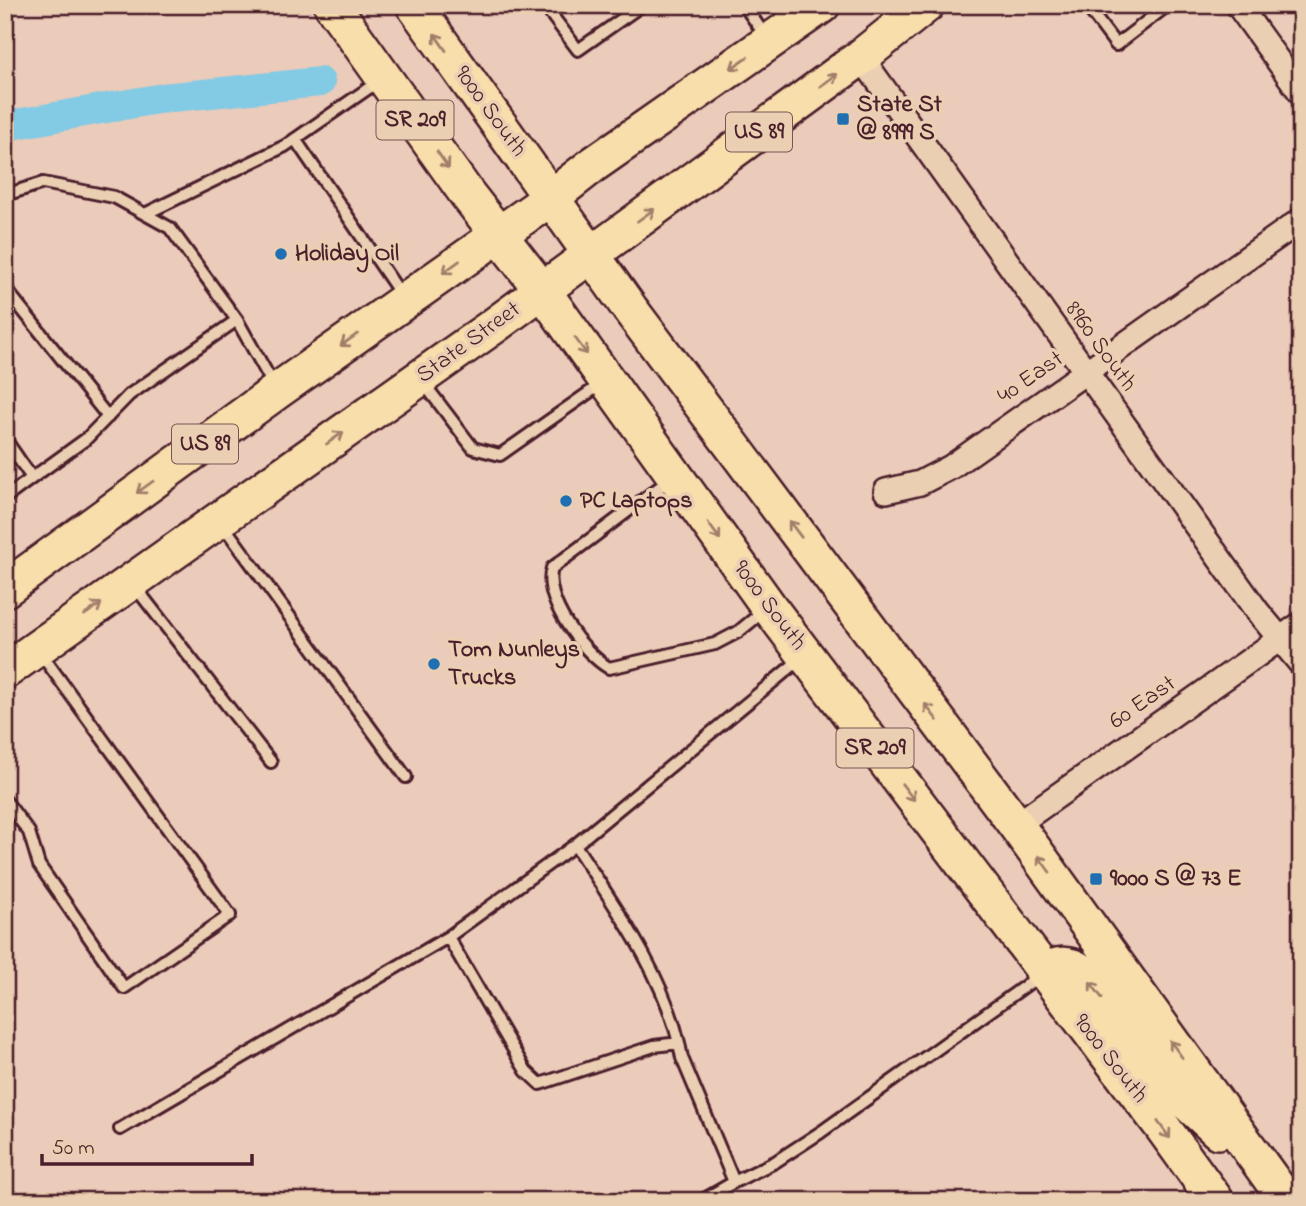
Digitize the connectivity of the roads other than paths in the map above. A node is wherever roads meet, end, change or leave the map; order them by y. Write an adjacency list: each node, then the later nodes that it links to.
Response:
1 (331, 5): 13 (main road, 9000 South / SR 209)
2 (414, 5): 17 (main road, 9000 South / SR 209, one-way to 2)
3 (544, 5): 4 (lane)
4 (642, 5)
5 (744, 5): 11 (lane)
6 (822, 5): 11 (main road, US 89)
7 (926, 5): 12 (main road, State Street / US 89)
8 (1086, 5): 9 (lane)
9 (1168, 5)
10 (1238, 5): 14 (street)
11 (770, 42): 17 (main road, US 89, one-way to 17)
12 (861, 58): 21 (main road, State Street / US 89, one-way to 12); 26 (street, 8960 South)
13 (384, 77): 15 (lane); 20 (main road, 9000 South / SR 209, one-way to 20)
14 (1301, 93)
15 (295, 139): 18 (lane); 24 (lane)
16 (5, 195): 18 (lane)
17 (552, 197): 20 (main road, US 89); 21 (main road, 9000 South / SR 209)
18 (145, 214): 25 (lane)
19 (1301, 220): 26 (street, 40 East)
20 (498, 234): 23 (main road, 9000 South / SR 209); 24 (main road, US 89, one-way to 24)
21 (590, 254): 23 (main road, State Street / US 89); 49 (main road, 9000 South / SR 209, one-way to 21)
22 (5, 288): 30 (lane)
23 (542, 290): 27 (main road, State Street / US 89); 28 (main road, 9000 South / SR 209, one-way to 28)
24 (405, 300): 29 (main road, US 89, one-way to 29)
25 (237, 320): 29 (lane); 30 (lane)
26 (1086, 372): 34 (street, 40 East); 41 (street, 8960 South)
27 (420, 378): 28 (lane); 36 (main road, State Street / US 89, one-way to 27)
28 (607, 380): 32 (main road, 9000 South / SR 209)
29 (277, 391): 38 (main road, US 89, one-way to 38)
30 (108, 417): 33 (lane)
31 (5, 439): 33 (lane)
32 (674, 476): 39 (main road, 9000 South / SR 209, one-way to 39); 39 (lane)
33 (32, 478): 35 (lane)
34 (886, 491)
35 (5, 498)
36 (220, 520): 37 (main road, State Street / US 89); 47 (lane)
37 (132, 582): 42 (main road, State Street / US 89, one-way to 37); 46 (lane)
38 (5, 589)
39 (769, 607): 43 (main road, 9000 South / SR 209)
40 (1301, 624): 41 (street, 60 East)
41 (1279, 639): 44 (street, 8960 South); 49 (street, 60 East)
42 (37, 649): 45 (main road, State Street / US 89); 48 (lane)
43 (805, 655): 50 (lane); 52 (main road, 9000 South / SR 209, one-way to 52)
44 (1301, 664)
45 (5, 671)
46 (271, 762)
47 (406, 777)
48 (5, 800)
49 (1016, 825): 55 (main road, 9000 South / SR 209, one-way to 49)
50 (575, 845): 51 (lane); 53 (lane)
51 (448, 937): 53 (lane); 54 (lane)
52 (1043, 972): 55 (main road, one-way to 52); 56 (lane); 58 (main road, 9000 South / SR 209, one-way to 58)
53 (679, 1043): 56 (lane)
54 (120, 1129)
55 (1259, 1164): 59 (main road, 9000 South / SR 209)
56 (734, 1182): 57 (lane)
57 (701, 1201)
58 (1216, 1201)
59 (1287, 1201)

